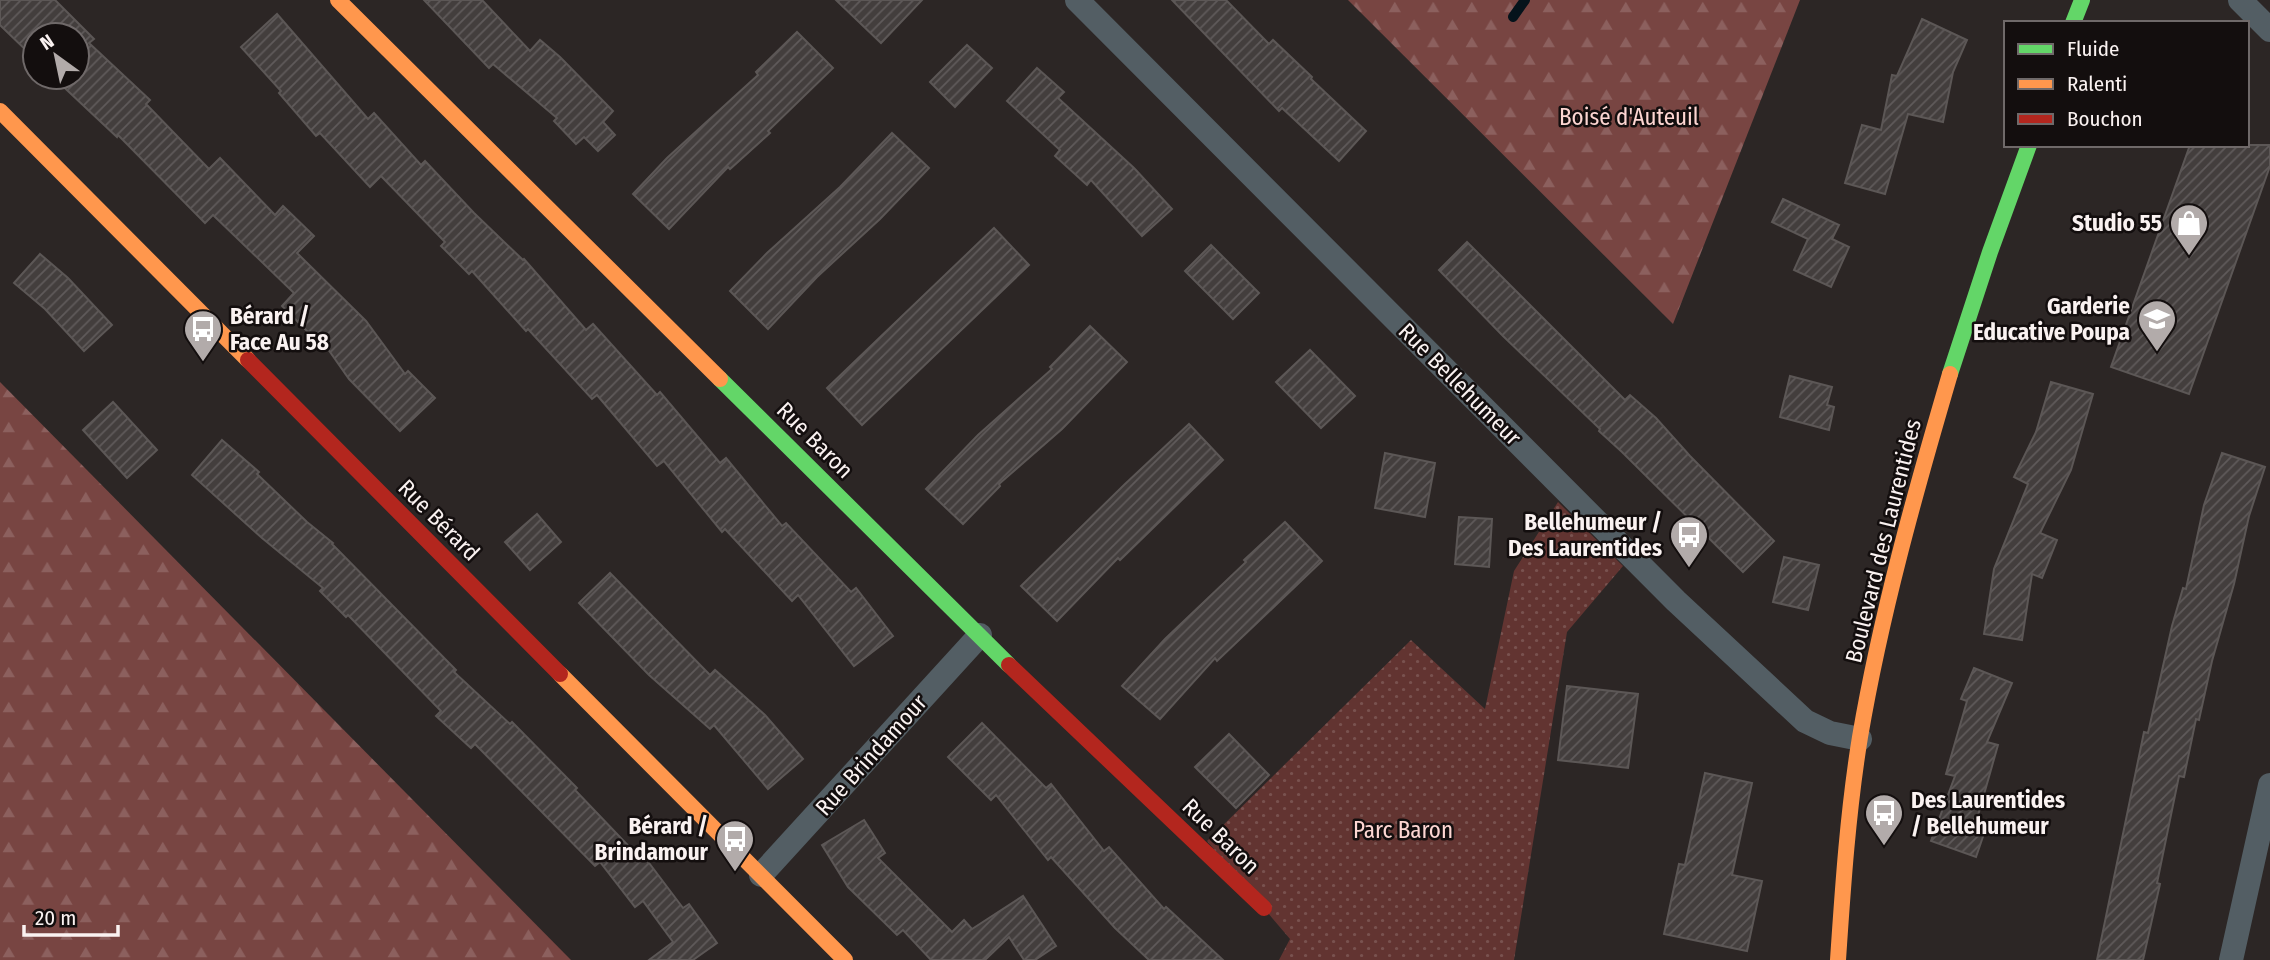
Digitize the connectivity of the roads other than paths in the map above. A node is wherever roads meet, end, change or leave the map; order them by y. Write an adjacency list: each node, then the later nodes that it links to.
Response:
1 (338, 0): 9 (street, Rue Baron)
2 (1077, 0): 10 (street, Rue Bellehumeur)
3 (2082, 0): 5 (street)
4 (2240, 0): 6 (street)
5 (2074, 21)
6 (2270, 30)
7 (0, 111): 12 (street, Rue Bérard)
8 (2028, 147): 10 (street, Boulevard des Laurentides)
9 (980, 635): 12 (street, Rue Brindamour); 13 (street, Rue Baron)
10 (1860, 739): 15 (street, Boulevard des Laurentides)
11 (2270, 785): 16 (street)
12 (761, 875): 14 (street, Rue Bérard)
13 (1264, 908)
14 (845, 960)
15 (1838, 960)
16 (2231, 960)

